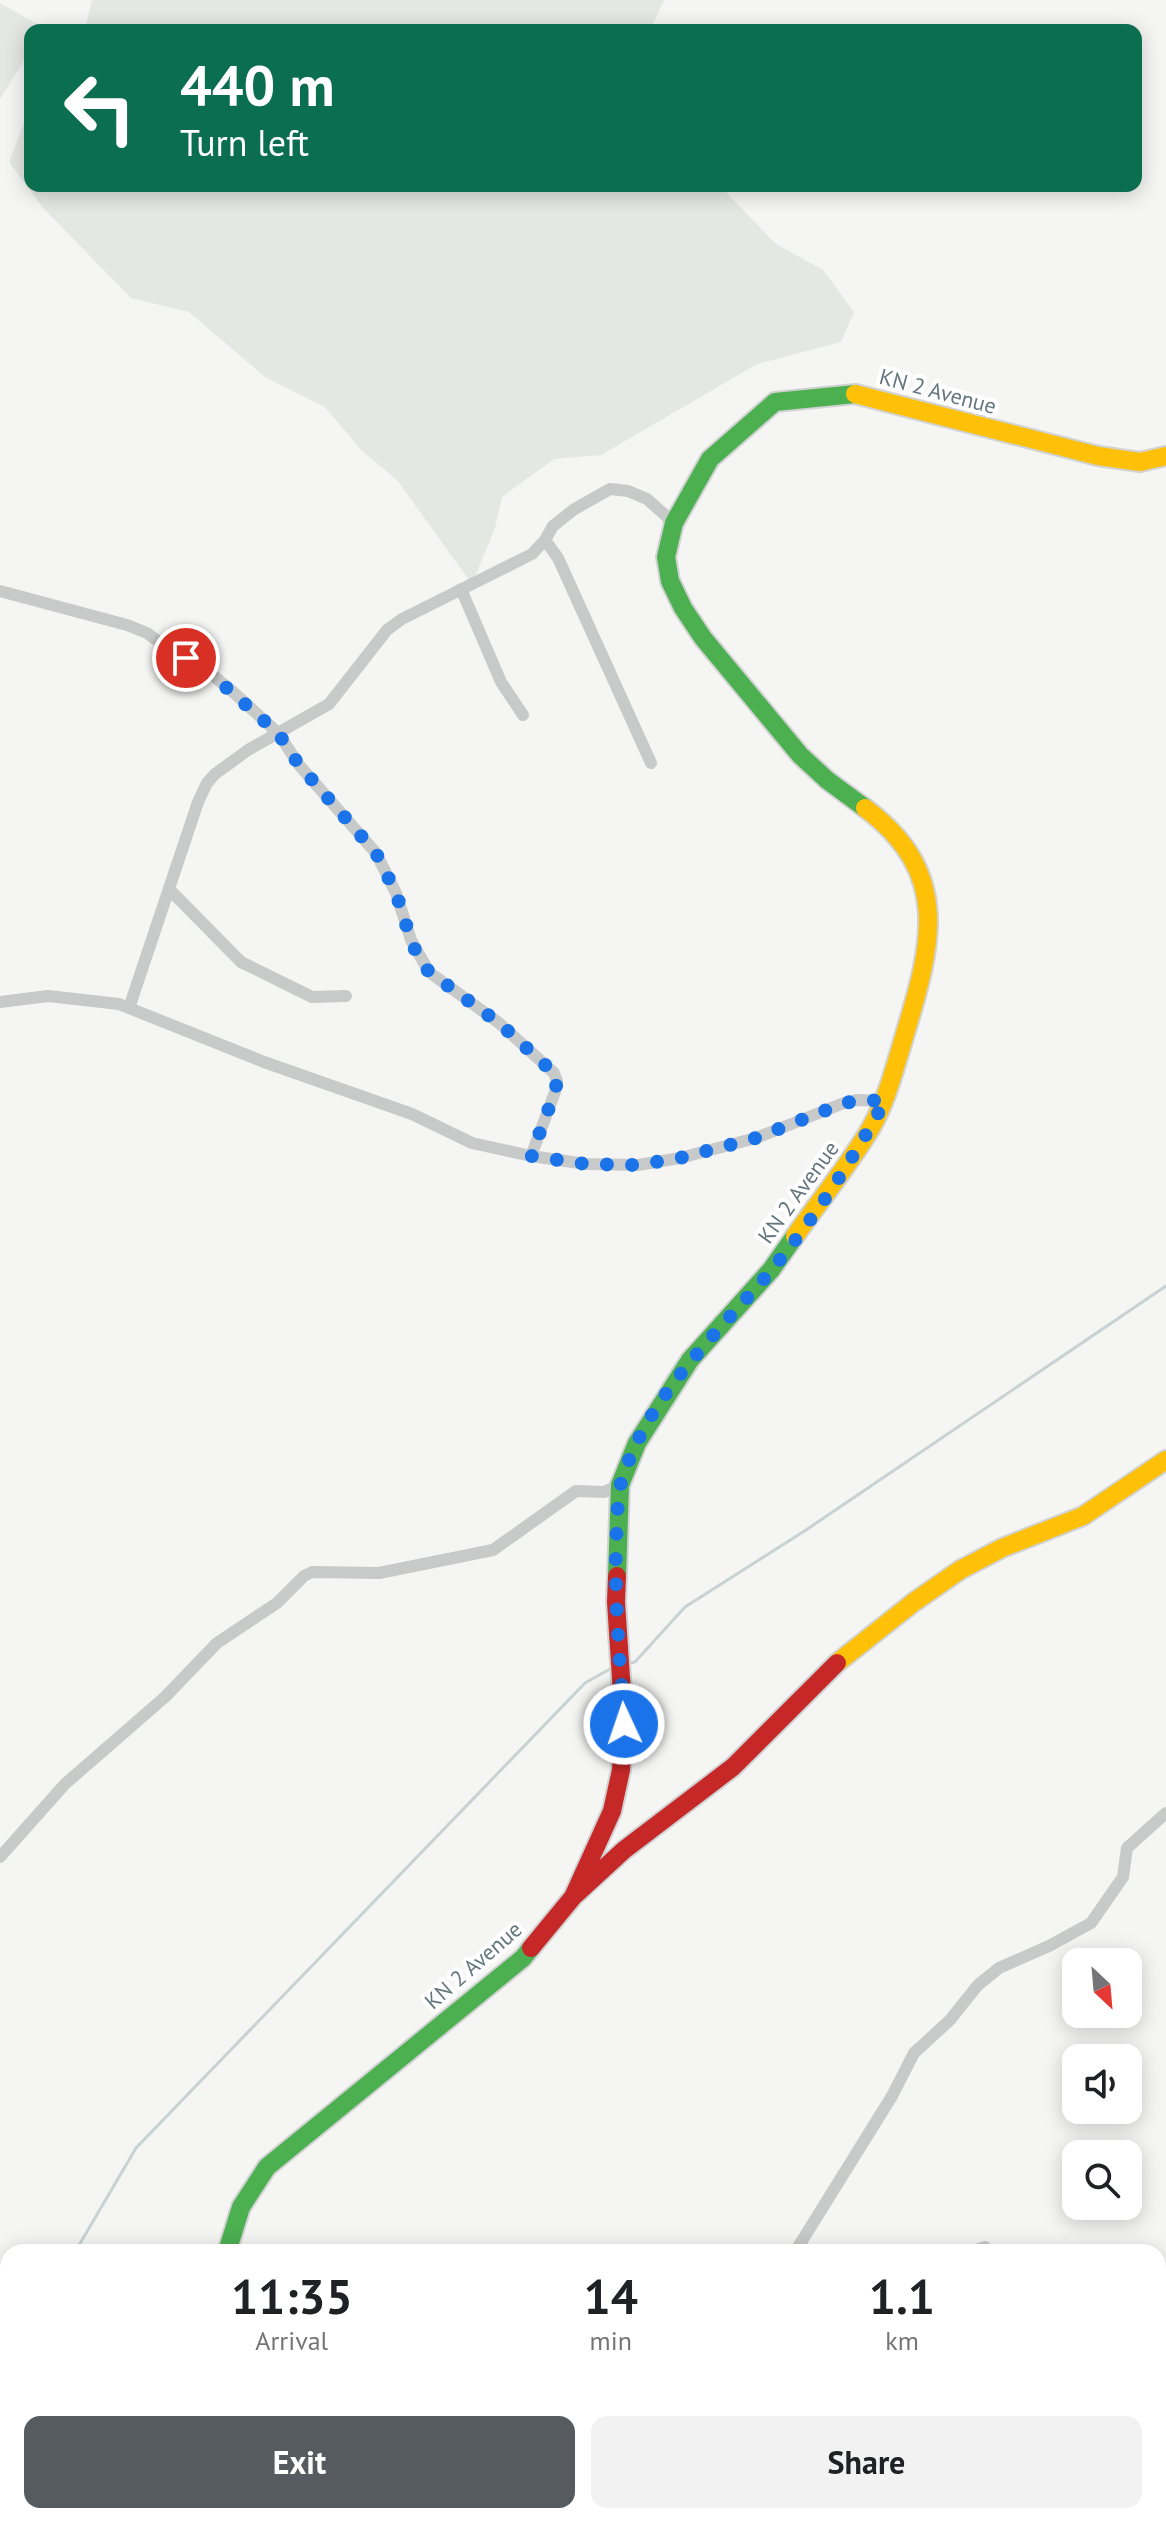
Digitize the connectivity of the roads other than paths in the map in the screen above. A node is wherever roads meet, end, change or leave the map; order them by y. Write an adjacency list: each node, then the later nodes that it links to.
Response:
1 (1166, 456): 2 (main road, KN 2 Avenue)
2 (674, 523): 3 (street); 13 (main road, KN 2 Avenue)
3 (545, 540): 4 (street); 8 (street)
4 (461, 589): 6 (street); 7 (street)
5 (0, 591): 7 (street)
6 (523, 715)
7 (278, 733): 9 (street); 14 (street)
8 (651, 763)
9 (170, 890): 10 (street); 12 (street)
10 (346, 996)
11 (0, 1002): 12 (street)
12 (129, 1008): 14 (street)
13 (885, 1101): 14 (street); 16 (main road, KN 2 Avenue)
14 (531, 1156)
15 (1166, 1460): 19 (main road)
16 (620, 1485): 18 (street); 19 (main road, KN 2 Avenue)
17 (1166, 1813): 21 (street)
18 (0, 1857)
19 (573, 1897): 20 (main road, KN 2 Avenue)
20 (228, 2244)
21 (800, 2244)

